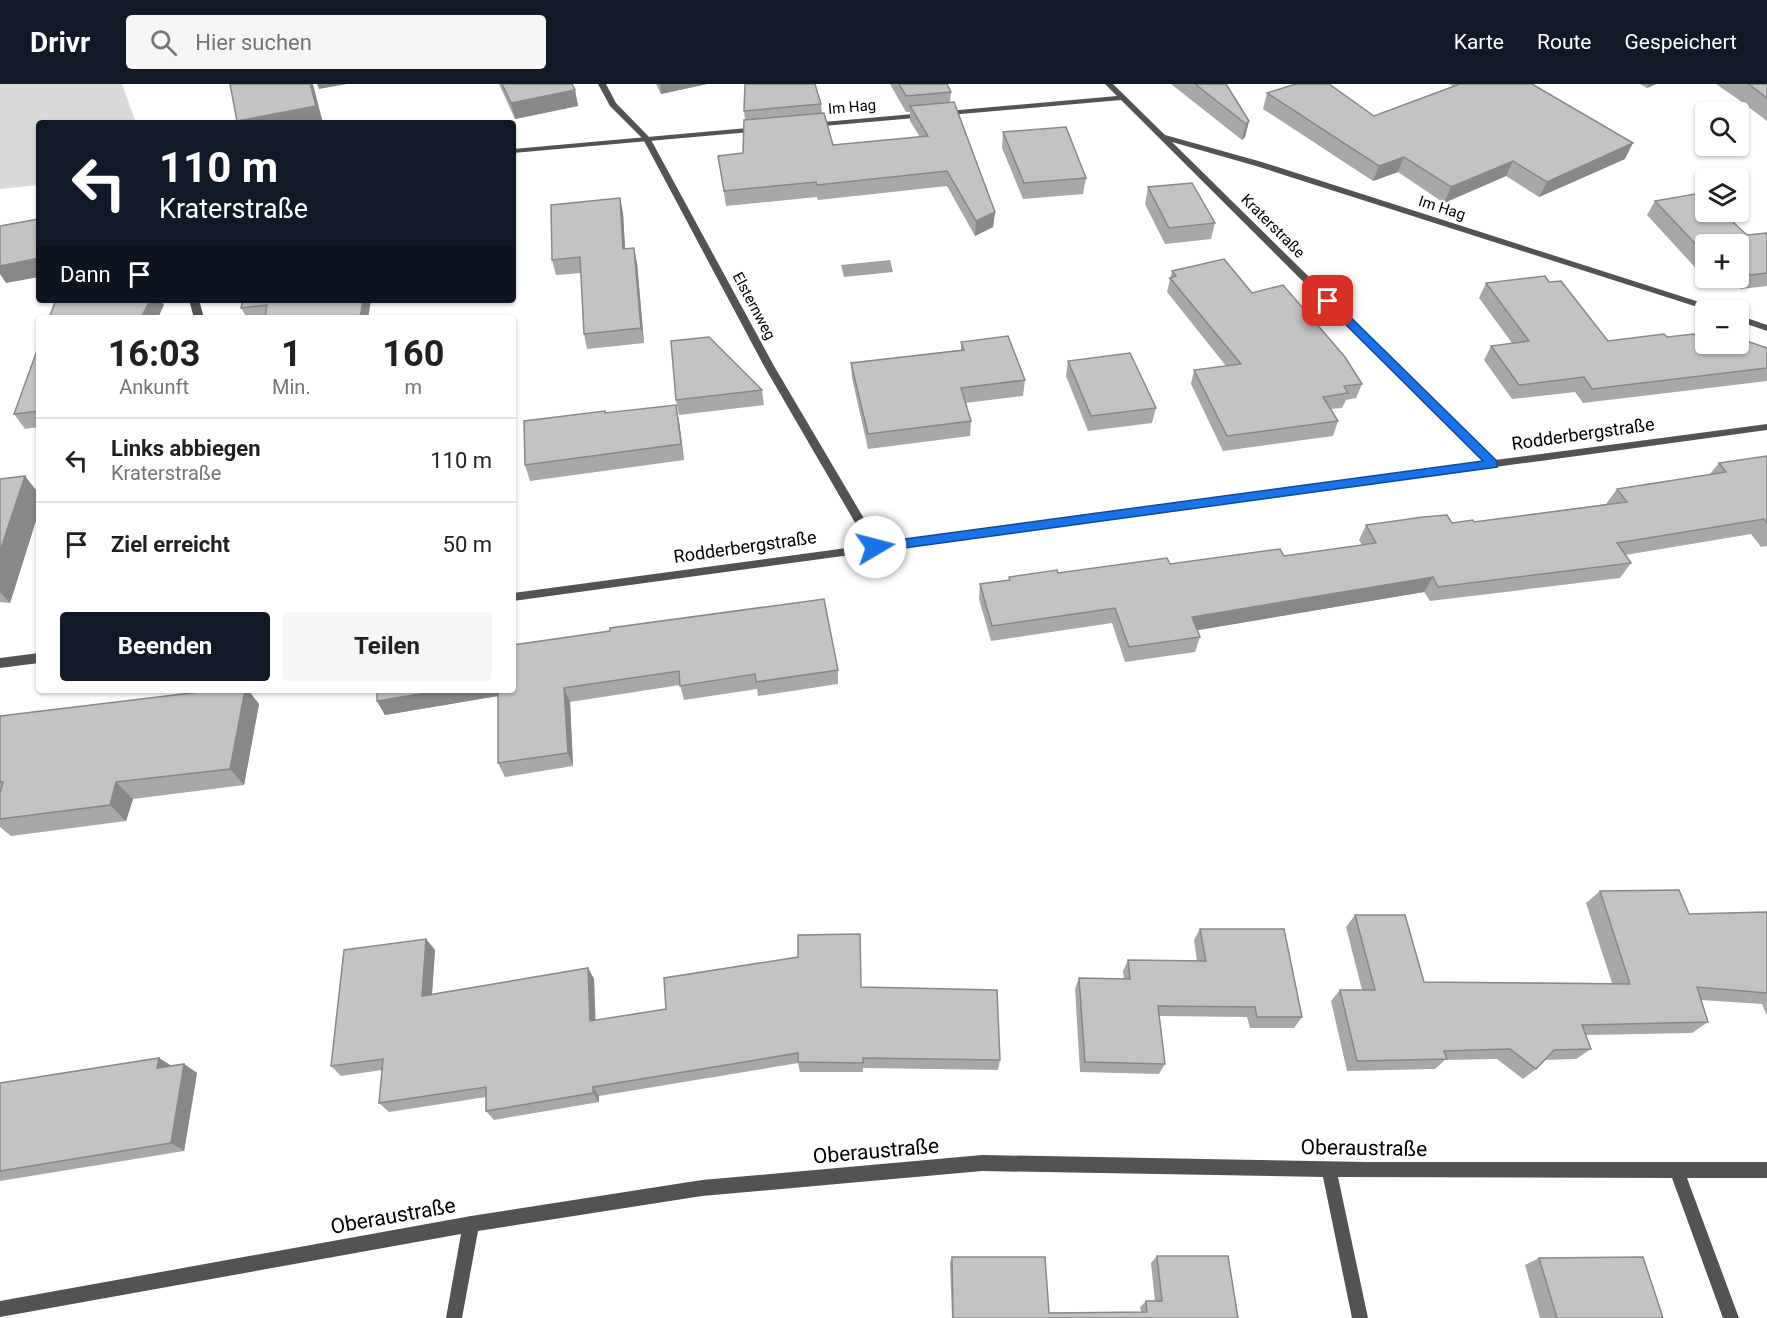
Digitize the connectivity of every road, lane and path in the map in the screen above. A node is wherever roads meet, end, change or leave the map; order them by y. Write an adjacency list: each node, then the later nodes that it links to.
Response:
1 (602, 84): 7 (street, Elsternweg)
2 (1109, 84): 3 (street, Kraterstraße)
3 (1122, 98): 4 (street, Im Hag); 6 (street, Kraterstraße)
4 (808, 126)
5 (773, 128): 7 (street)
6 (1161, 136): 9 (street, Im Hag); 13 (street, Kraterstraße)
7 (646, 138): 8 (street); 14 (street, Elsternweg)
8 (516, 151)
9 (1695, 304)
10 (1749, 322): 11 (street)
11 (1767, 328)
12 (1767, 427): 13 (street, Rodderbergstraße)
13 (1493, 464): 14 (street, Rodderbergstraße)
14 (875, 547): 15 (street, Rodderbergstraße)
15 (516, 597)
16 (36, 658): 17 (street)
17 (0, 663)
18 (1329, 1169): 20 (street, Oberaustraße); 21 (street, Oberaustraße); 24 (street)
19 (1767, 1170): 20 (street, Oberaustraße)
20 (1677, 1171): 25 (street)
21 (471, 1224): 22 (street, Oberaustraße); 23 (street)
22 (0, 1309)
23 (454, 1318)
24 (1360, 1318)
25 (1731, 1318)

